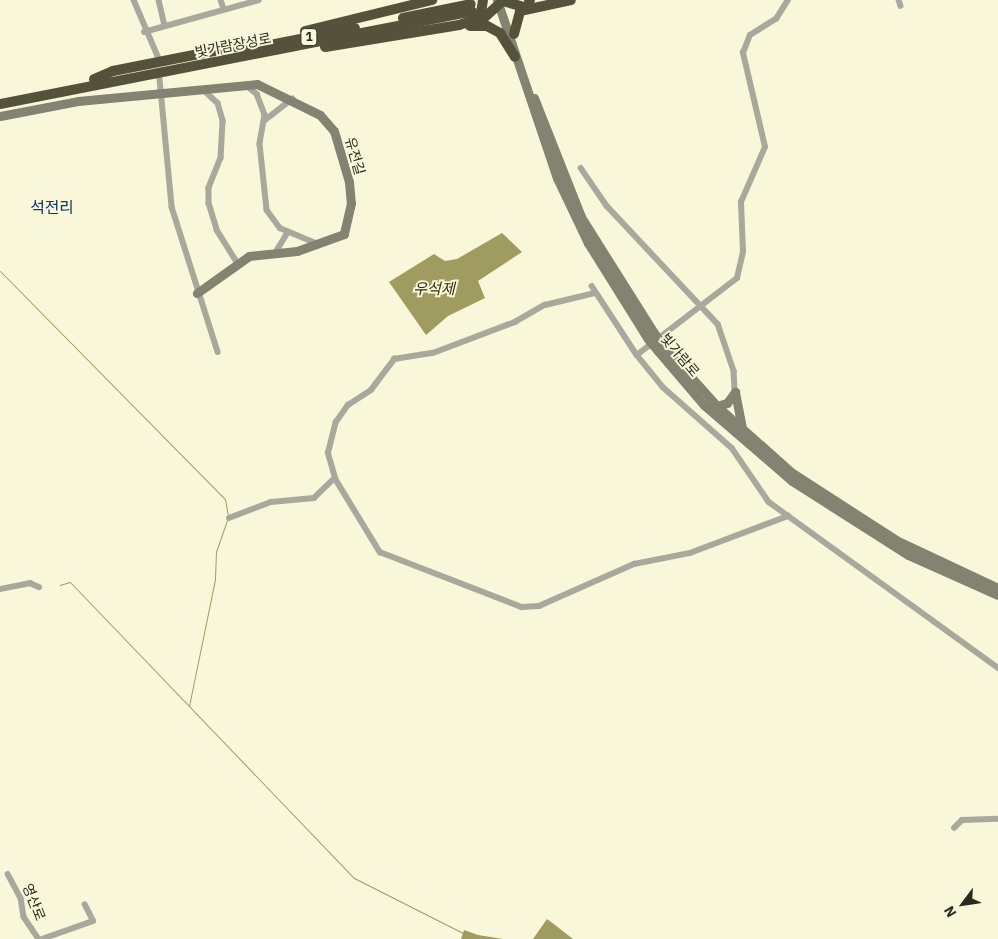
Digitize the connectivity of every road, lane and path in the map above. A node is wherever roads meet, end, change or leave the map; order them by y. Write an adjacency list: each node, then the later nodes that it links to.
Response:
1 (134, 0): 18 (street)
2 (158, 0): 16 (street)
3 (221, 0): 13 (street)
4 (259, 0): 13 (street)
5 (432, 0): 14 (highway)
6 (456, 0): 14 (highway)
7 (483, 0): 15 (highway)
8 (518, 0): 12 (highway)
9 (571, 0): 12 (highway)
10 (788, 0): 41 (street)
11 (500, 1): 12 (highway); 15 (highway); 19 (main road, 빛가람로); 20 (main road, 빛가람로)
12 (529, 3): 19 (highway)
13 (224, 9): 16 (street)
14 (401, 9): 23 (highway)
15 (480, 19): 17 (highway)
16 (165, 25): 18 (street)
17 (460, 25): 20 (highway); 22 (highway)
18 (144, 32): 21 (street)
19 (514, 34): 42 (main road, 빛가람로)
20 (515, 57): 42 (main road, 빛가람로)
21 (160, 61)
22 (202, 65): 23 (highway, 빛가람장성로 / 1); 30 (highway, 빛가람장성로 / 1)
23 (94, 79): 28 (highway, 빛가람장성로 / 1)
24 (160, 79): 27 (street)
25 (245, 85): 26 (main road, 유전길); 29 (main road, 유전길); 32 (street)
26 (206, 92): 27 (main road, 유전길); 37 (street)
27 (160, 93): 31 (main road, 유전길); 39 (street)
28 (0, 98)
29 (292, 99): 32 (street); 35 (main road, 유전길)
30 (0, 104)
31 (0, 116)
32 (264, 121): 34 (street)
33 (581, 168): 41 (street)
34 (288, 232): 35 (street); 36 (street)
35 (320, 245): 36 (main road, 유전길)
36 (277, 250): 37 (main road, 유전길)
37 (238, 262): 39 (main road, 유전길)
38 (592, 286): 40 (street)
39 (198, 293): 44 (street)
40 (595, 293): 45 (street); 49 (street)
41 (702, 303): 45 (street); 46 (street)
42 (651, 336): 43 (main road, 빛가람로, bridge)
43 (661, 349): 47 (main road, 빛가람로); 55 (main road, 빛가람로)
44 (218, 352)
45 (637, 355): 50 (street)
46 (735, 392): 47 (main road); 48 (main road)
47 (717, 406): 48 (main road, 빛가람로)
48 (744, 430): 53 (main road, 빛가람로)
49 (335, 478): 50 (street); 51 (street)
50 (788, 516): 56 (street)
51 (229, 518)
52 (39, 587): 54 (street)
53 (998, 588)
54 (0, 590)
55 (998, 596)
56 (998, 668)
57 (998, 819): 58 (street)
58 (954, 828)
59 (8, 874): 61 (street, 영산로)
60 (85, 905): 61 (street, 영산로)
61 (41, 939)

